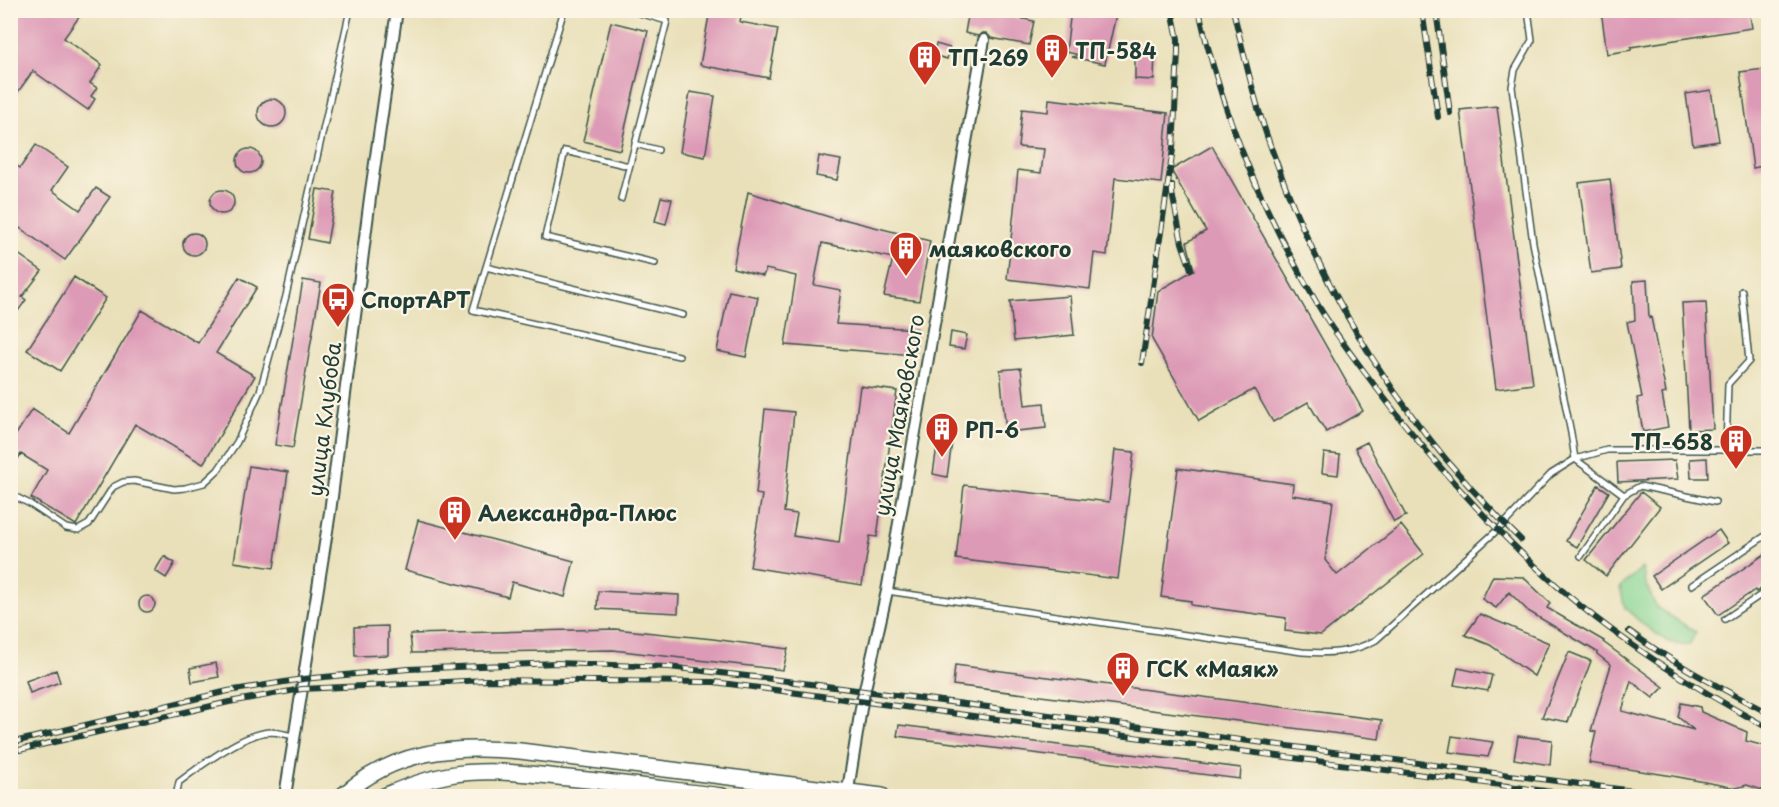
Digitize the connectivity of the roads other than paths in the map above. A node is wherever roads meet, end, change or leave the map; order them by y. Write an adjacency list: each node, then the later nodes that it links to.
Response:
1 (350, 10): 19 (lane)
2 (397, 10): 28 (street, улица Клубова)
3 (564, 10): 12 (lane)
4 (629, 10): 7 (lane)
5 (1528, 10): 18 (lane)
6 (984, 40): 26 (street, улица Маяковского)
7 (635, 144): 8 (lane); 9 (lane)
8 (658, 150)
9 (629, 166): 10 (lane); 11 (lane)
10 (621, 199)
11 (655, 263)
12 (486, 267): 14 (lane); 15 (lane)
13 (1742, 291): 16 (lane)
14 (682, 315)
15 (680, 356)
16 (1726, 450): 17 (lane); 18 (lane)
17 (1768, 450)
18 (1575, 459): 20 (lane); 26 (lane)
19 (10, 494)
20 (1624, 495): 21 (lane); 23 (lane)
21 (1715, 502)
22 (1768, 534): 24 (lane)
23 (1581, 556)
24 (1692, 585)
25 (1768, 590): 27 (lane)
26 (887, 591): 29 (street, улица Маяковского)
27 (1725, 619)
28 (294, 736): 30 (lane); 31 (street, улица Клубова)
29 (848, 794): 32 (main road); 35 (main road)
30 (177, 796)
31 (285, 796)
32 (342, 796)
33 (384, 796): 34 (main road)
34 (722, 796)
35 (882, 796)

